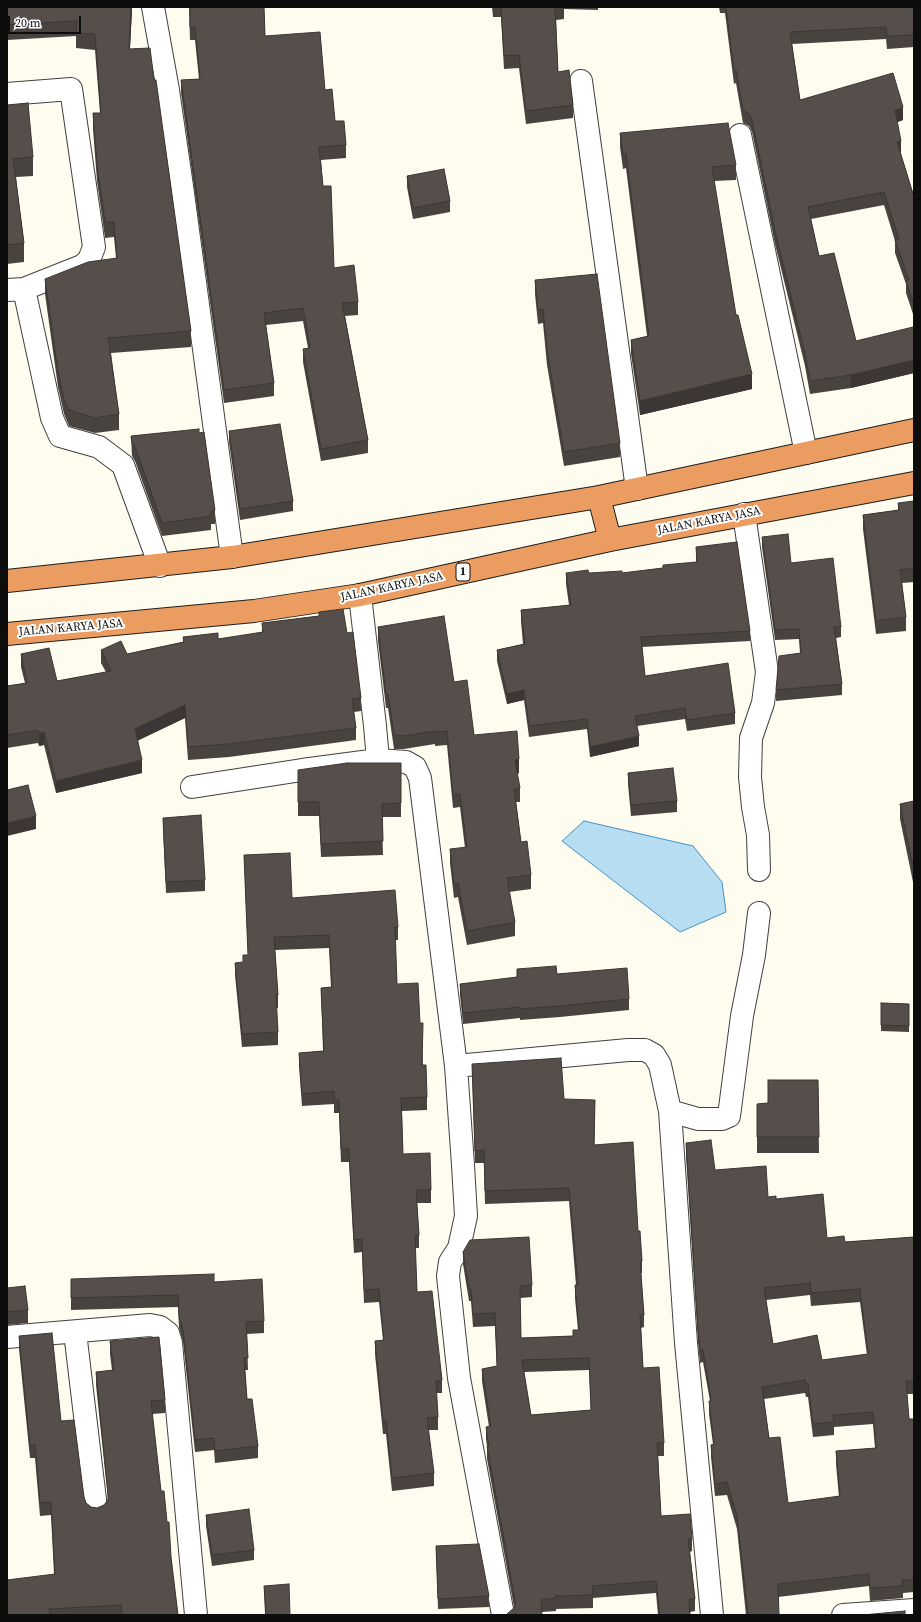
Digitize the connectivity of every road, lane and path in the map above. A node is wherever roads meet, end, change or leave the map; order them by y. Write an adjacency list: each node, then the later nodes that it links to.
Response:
1 (153, 7): 13 (street)
2 (581, 81): 9 (street)
3 (7, 94): 5 (street)
4 (740, 135): 7 (street)
5 (15, 290): 14 (street)
6 (914, 430): 7 (highway)
7 (806, 453): 9 (highway)
8 (914, 483): 11 (highway, JALAN KARYA JASA / 1)
9 (637, 488): 10 (highway)
10 (599, 497): 12 (highway); 13 (highway)
11 (744, 514): 12 (highway, JALAN KARYA JASA / 1); 20 (street)
12 (610, 540): 16 (highway, JALAN KARYA JASA / 1)
13 (232, 557): 14 (highway)
14 (160, 566): 15 (highway)
15 (7, 581)
16 (360, 594): 17 (highway, JALAN KARYA JASA / 1); 18 (street)
17 (7, 634)
18 (378, 760): 19 (street); 22 (street)
19 (192, 787)
20 (759, 870)
21 (759, 913): 23 (street)
22 (456, 1066): 23 (street); 30 (street)
23 (670, 1111): 31 (street)
24 (75, 1332): 25 (street); 26 (street); 29 (street)
25 (7, 1337)
26 (96, 1508)
27 (914, 1610): 28 (street)
28 (866, 1614): 32 (street)
29 (196, 1615)
30 (503, 1615)
31 (712, 1615)
32 (843, 1615)

